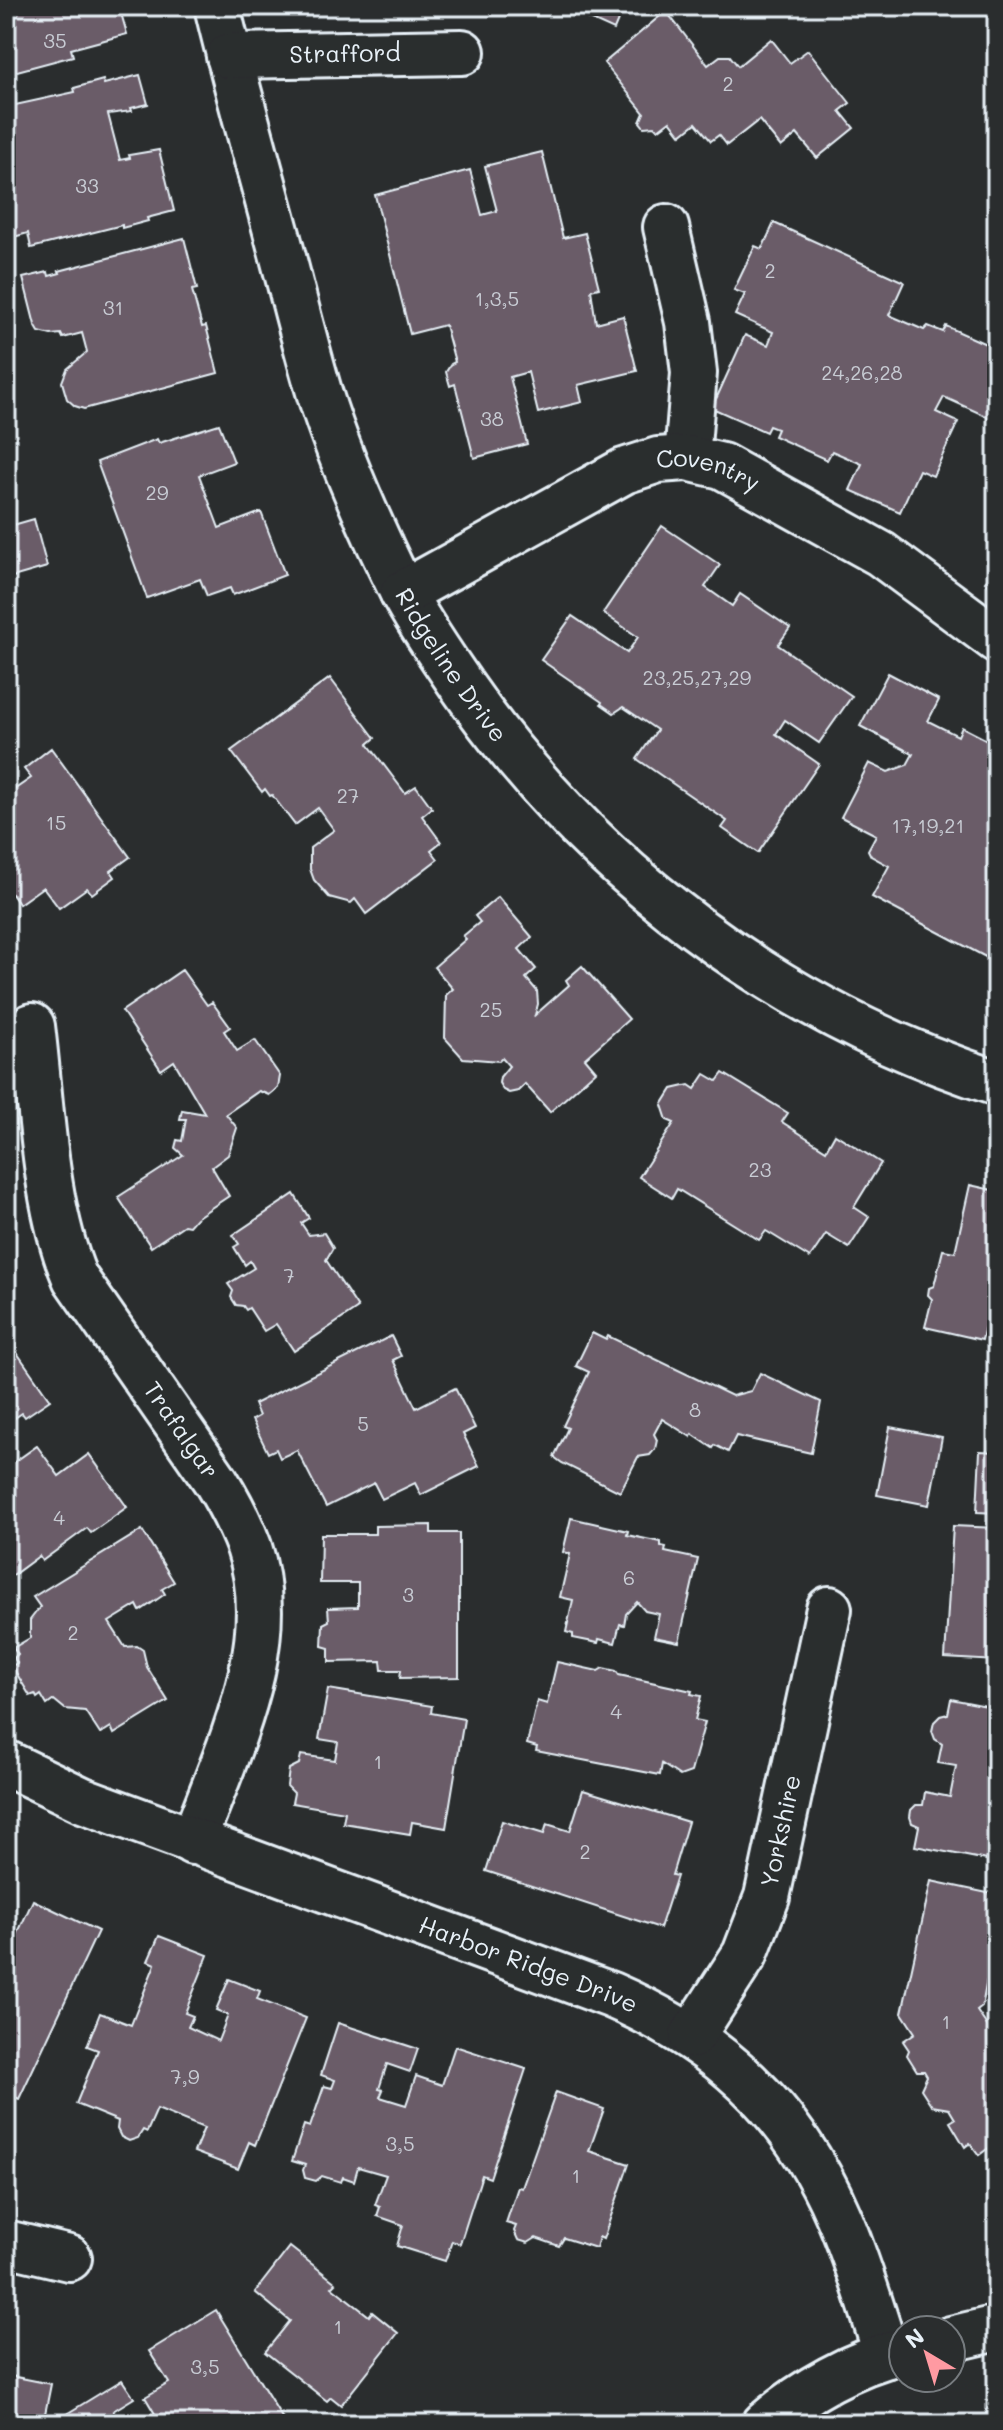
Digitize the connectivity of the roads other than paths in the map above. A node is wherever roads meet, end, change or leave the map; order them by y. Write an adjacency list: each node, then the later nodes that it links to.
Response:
1 (217, 6): 3 (street, Ridgeline Drive)
2 (462, 52): 3 (street, Strafford)
3 (229, 56): 6 (street, Ridgeline Drive)
4 (666, 227): 5 (street)
5 (687, 458): 6 (street, Coventry); 7 (street, Coventry)
6 (403, 593): 9 (street, Ridgeline Drive)
7 (997, 640)
8 (32, 1026): 12 (street, Trafalgar)
9 (997, 1083)
10 (829, 1609): 13 (street, Yorkshire)
11 (6, 1763): 12 (street, Harbor Ridge Drive)
12 (193, 1842): 13 (street, Harbor Ridge Drive)
13 (692, 2036): 17 (street, Harbor Ridge Drive)
14 (6, 2243): 15 (street)
15 (69, 2258)
16 (997, 2328): 18 (street)
17 (887, 2333)
18 (967, 2335)
19 (887, 2356): 20 (street)
20 (765, 2424)

